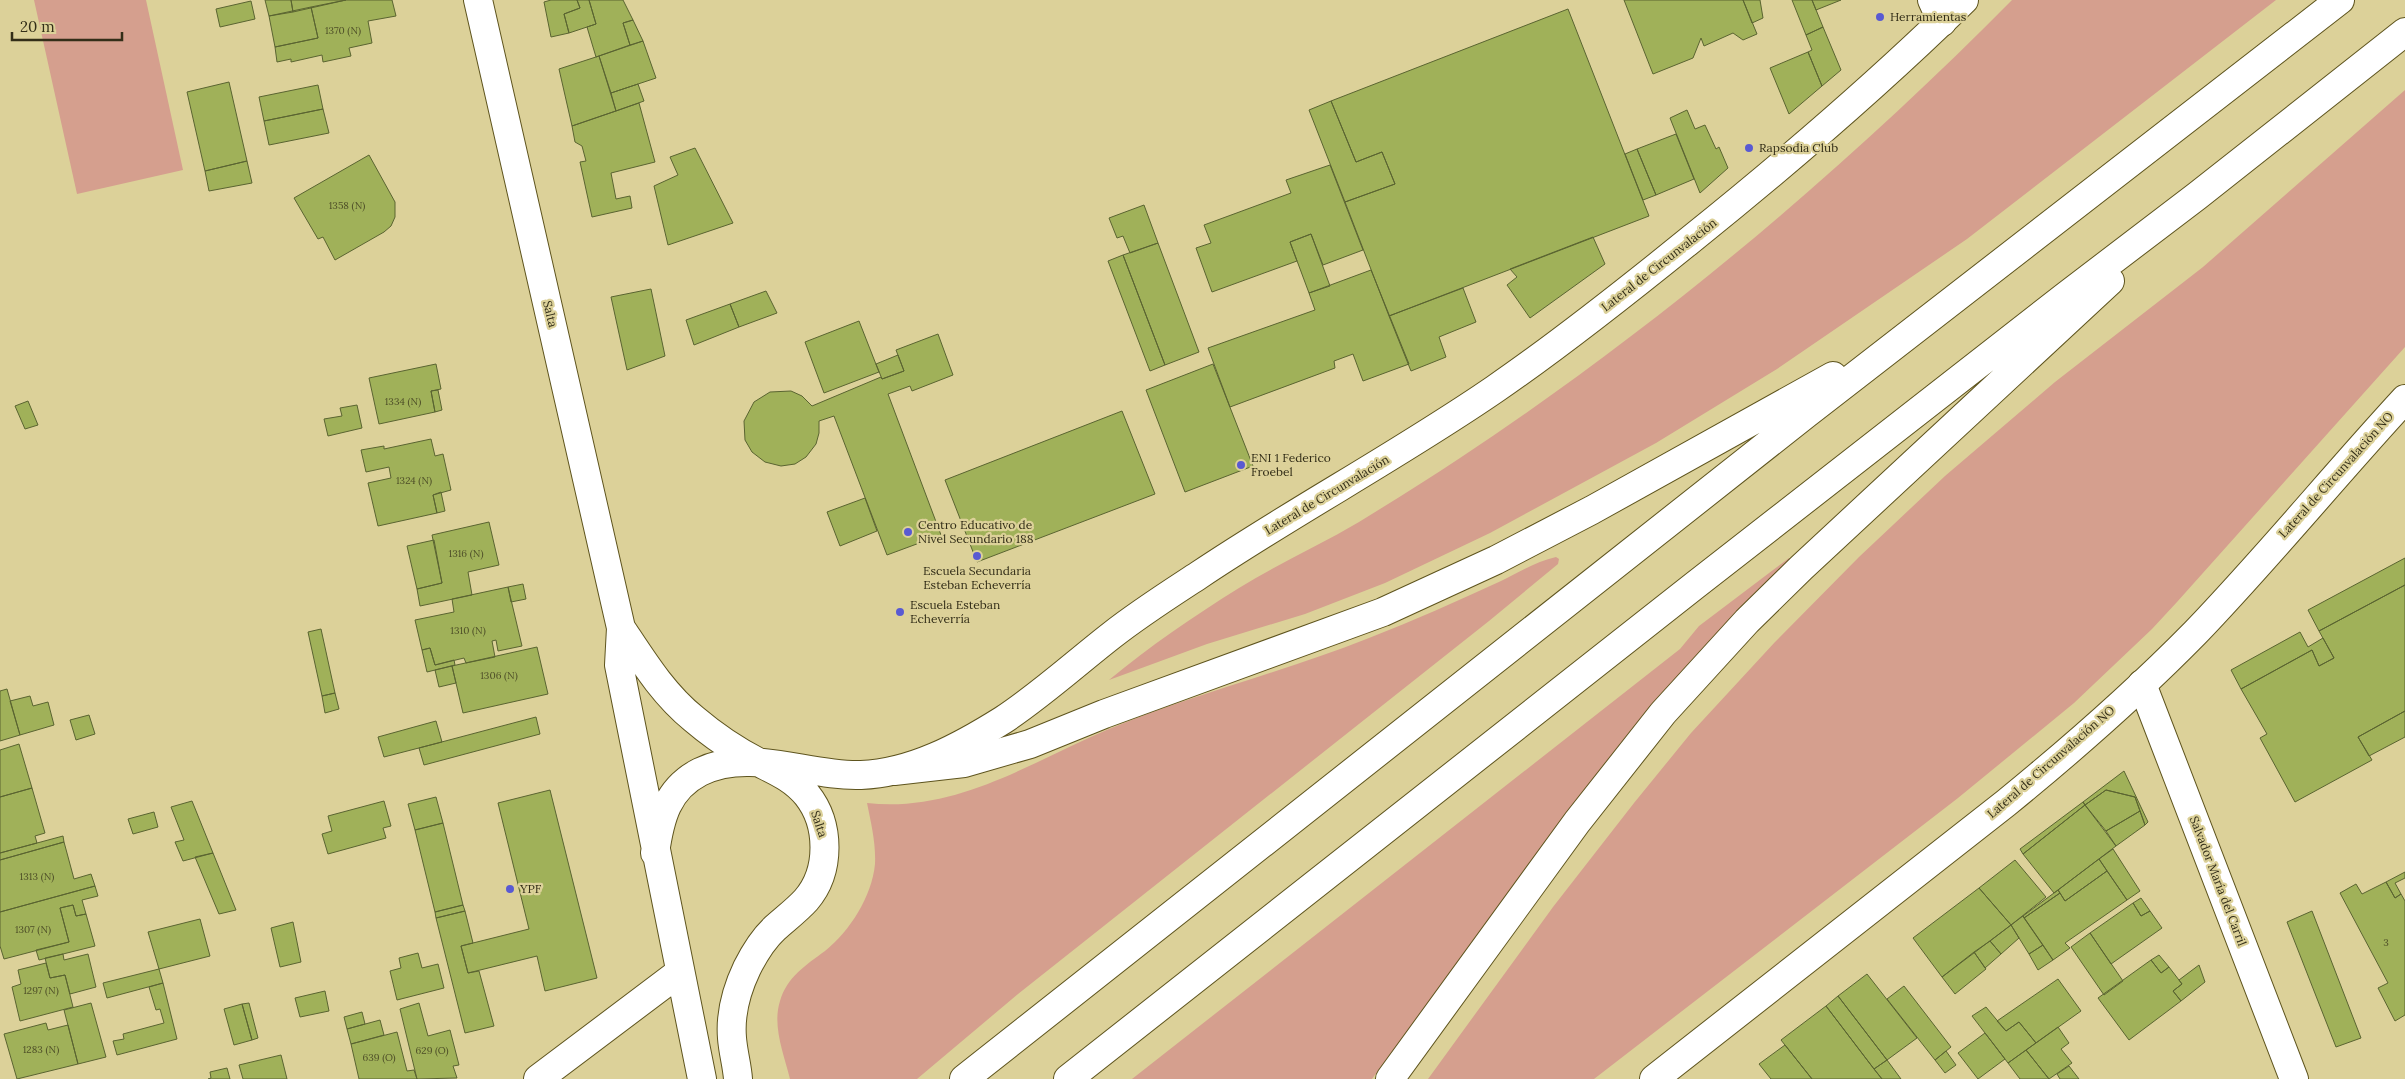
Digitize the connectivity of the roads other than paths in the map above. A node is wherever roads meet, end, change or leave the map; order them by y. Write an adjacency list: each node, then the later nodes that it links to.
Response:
1 (478, 0): 9 (main road, Salta)
2 (1964, 0): 4 (main road, Lateral de Circunvalación)
3 (2340, 0): 7 (main road)
4 (1937, 11): 12 (main road, Lateral de Circunvalación)
5 (2405, 32): 6 (main road)
6 (2197, 196): 19 (main road); 20 (main road)
7 (1917, 329): 12 (main road); 18 (main road)
8 (2405, 399): 10 (main road, Lateral de Circunvalación NO)
9 (621, 628): 11 (main road, Salta); 13 (main road, Salta)
10 (2142, 684): 21 (main road, Lateral de Circunvalación NO); 22 (main road, Salvador María del Carril)
11 (760, 763): 12 (main road, Lateral de Circunvalación); 13 (main road, Lateral de Circunvalación); 17 (main road, Salta)
12 (894, 771)
13 (655, 853): 14 (main road, Salta)
14 (680, 972): 15 (main road); 16 (main road, Salta)
15 (538, 1079)
16 (702, 1079)
17 (738, 1079)
18 (964, 1079)
19 (1068, 1079)
20 (1390, 1079)
21 (1654, 1079)
22 (2294, 1079)

